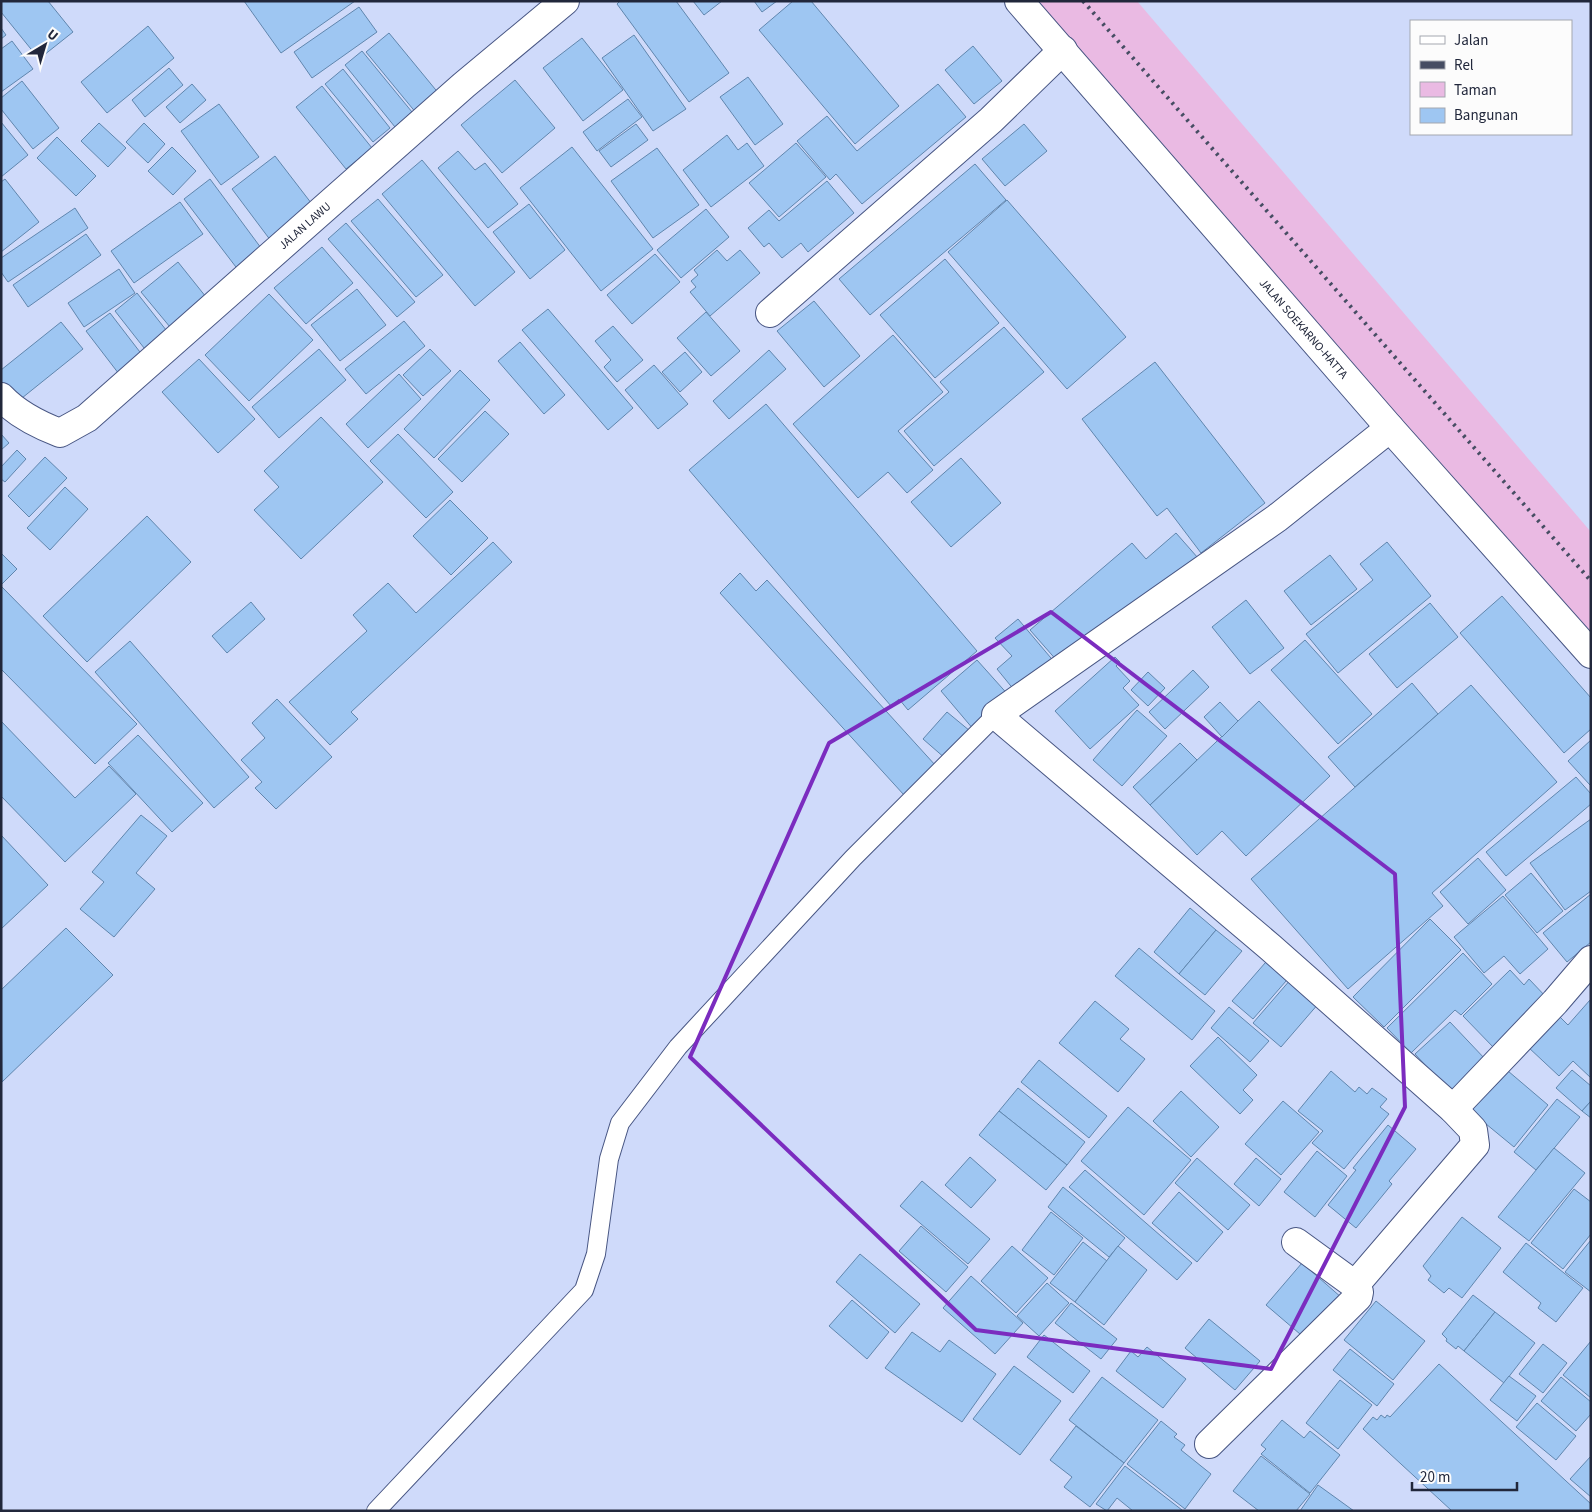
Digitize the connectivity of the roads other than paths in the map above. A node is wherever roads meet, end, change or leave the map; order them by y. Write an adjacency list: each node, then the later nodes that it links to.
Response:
1 (565, 1): 5 (main road, JALAN LAWU)
2 (1019, 1): 3 (main road, JALAN SOEKARNO-HATTA)
3 (1063, 50): 4 (main road); 6 (main road, JALAN SOEKARNO-HATTA)
4 (770, 313)
5 (1, 397)
6 (1390, 428): 7 (main road, JALAN SOEKARNO-HATTA); 8 (main road)
7 (1591, 654)
8 (996, 715): 10 (main road); 14 (lane)
9 (1591, 960): 10 (main road)
10 (1454, 1109): 12 (main road)
11 (1296, 1242): 12 (main road)
12 (1355, 1285): 13 (main road)
13 (1209, 1444)
14 (376, 1511)

